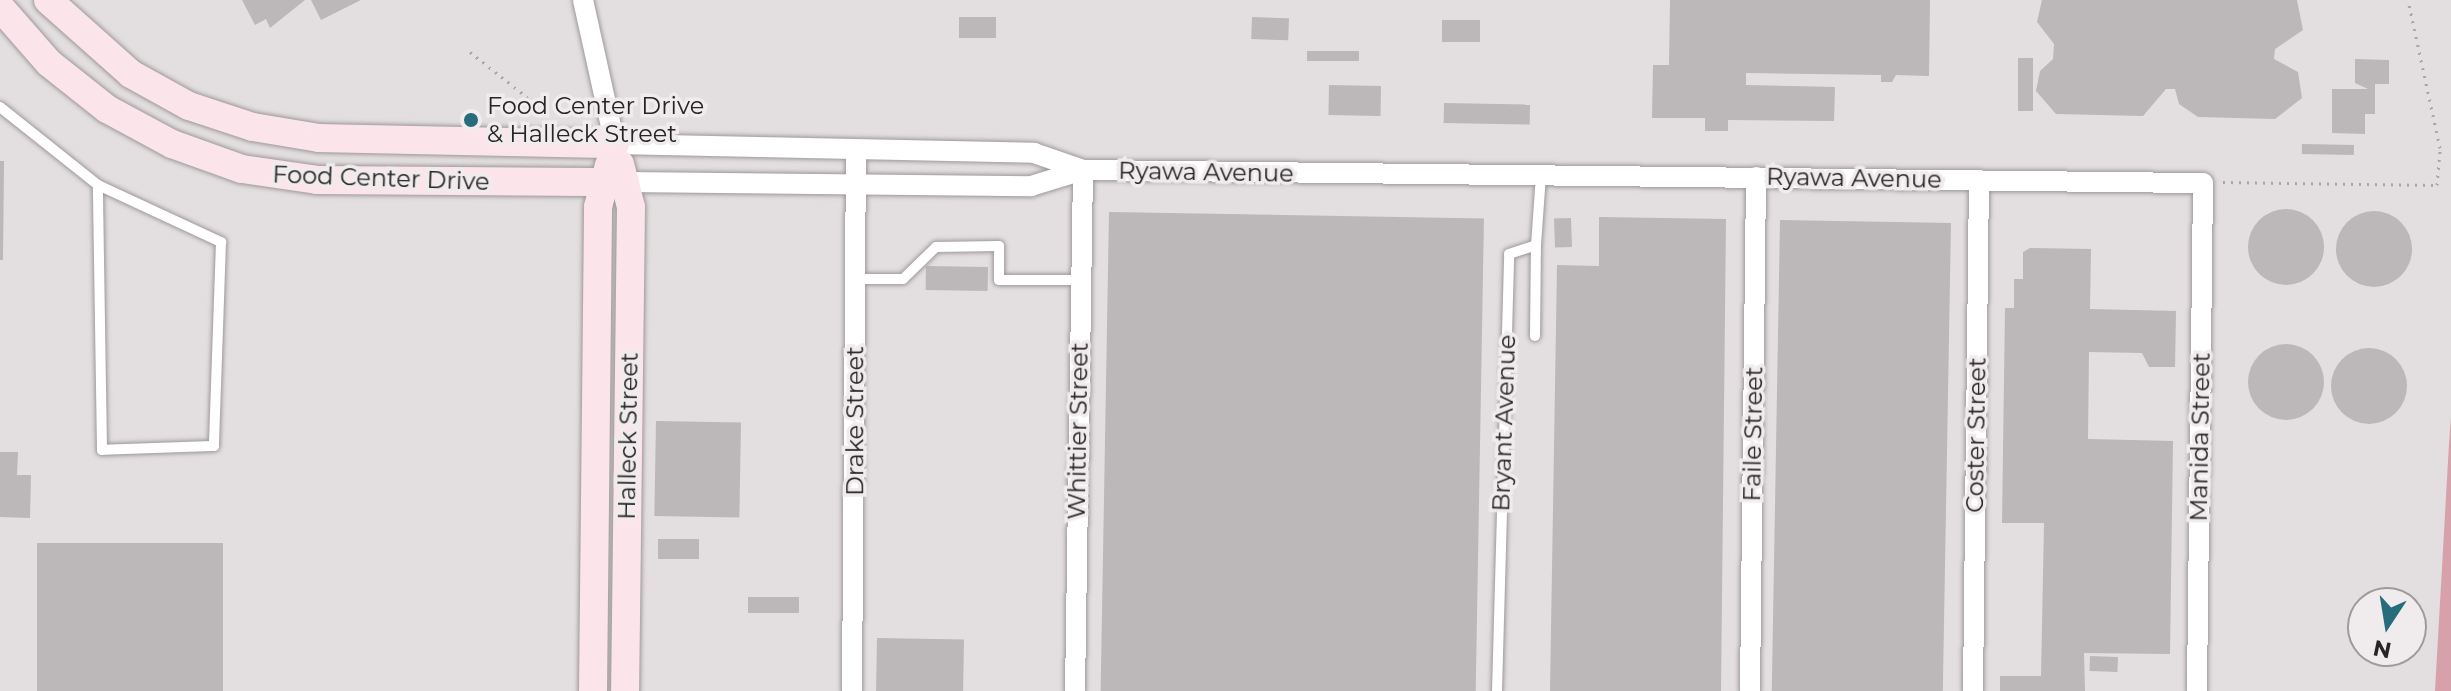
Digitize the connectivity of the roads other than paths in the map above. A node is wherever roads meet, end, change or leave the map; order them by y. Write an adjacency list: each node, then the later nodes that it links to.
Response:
1 (48, 0): 5 (main road, Food Center Drive)
2 (583, 0): 5 (street)
3 (0, 7): 11 (main road, Food Center Drive)
4 (0, 107): 14 (lane)
5 (615, 144): 6 (street, Ryawa Avenue); 11 (main road)
6 (856, 150): 7 (street, Ryawa Avenue); 12 (street, Drake Street)
7 (1083, 170): 8 (street, Ryawa Avenue); 12 (street, Ryawa Avenue); 17 (street, Whittier Street)
8 (1541, 175): 9 (street, Ryawa Avenue); 15 (lane)
9 (1756, 177): 10 (street, Ryawa Avenue); 24 (street, Faile Street)
10 (1979, 180): 13 (street, Ryawa Avenue); 25 (street, Coster Street)
11 (615, 182): 12 (street, Ryawa Avenue); 19 (main road, Halleck Street); 20 (main road, Halleck Street)
12 (856, 183): 16 (street, Drake Street)
13 (2203, 183): 26 (street, Manida Street)
14 (98, 185): 14 (lane)
15 (1536, 245): 18 (lane); 23 (lane, Bryant Avenue)
16 (856, 279): 17 (lane); 21 (street, Drake Street)
17 (1080, 280): 22 (street, Whittier Street)
18 (1535, 336)
19 (593, 691)
20 (625, 691)
21 (852, 691)
22 (1075, 691)
23 (1497, 691)
24 (1750, 691)
25 (1973, 691)
26 (2197, 691)

